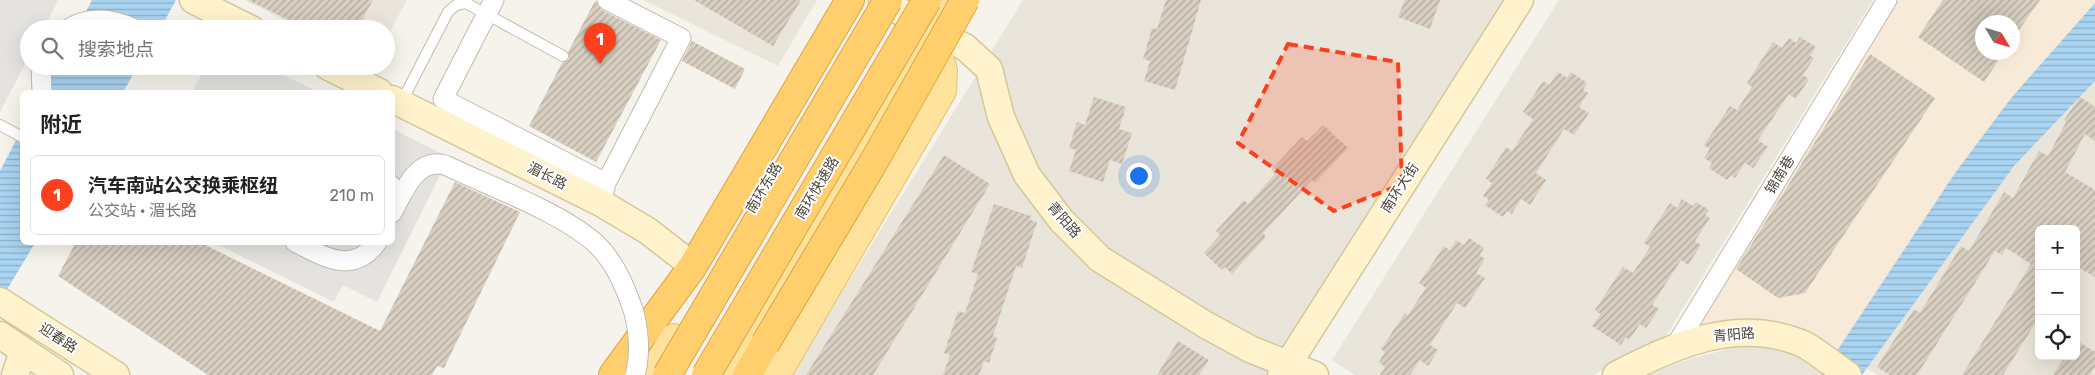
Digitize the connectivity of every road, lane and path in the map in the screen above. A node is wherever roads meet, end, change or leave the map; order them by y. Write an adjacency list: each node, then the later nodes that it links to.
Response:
1 (193, 0): 16 (street)
2 (607, 0): 28 (street)
3 (840, 0): 32 (main road)
4 (850, 0): 32 (highway)
5 (876, 0): 42 (main road, 南环东路)
6 (882, 0): 17 (street, 青阳路)
7 (888, 0): 43 (highway, bridge)
8 (927, 0): 44 (highway, 南环快速路, bridge)
9 (950, 0): 17 (main road)
10 (965, 0): 46 (highway, bridge)
11 (1520, 0): 37 (street, 南环大街)
12 (1887, 0): 35 (street, 锦南巷)
13 (490, 7): 18 (lane); 23 (lane); 28 (street)
14 (87, 20): 15 (street)
15 (104, 20)
16 (233, 20)
17 (931, 31): 37 (street, 青阳路); 45 (main road); 47 (main road)
18 (563, 56)
19 (41, 75): 21 (street)
20 (344, 75): 22 (street, 湄长路)
21 (42, 90)
22 (375, 90)
23 (395, 92)
24 (395, 100): 28 (street, 湄长路)
25 (0, 125): 26 (lane)
26 (20, 136)
27 (395, 185): 29 (lane)
28 (604, 193): 32 (street, 湄长路)
29 (395, 209): 41 (street, bridge)
30 (301, 245): 31 (street)
31 (374, 245)
32 (693, 266): 40 (highway)
33 (5, 304): 39 (street, 迎春路)
34 (0, 335): 36 (street)
35 (1673, 350): 49 (street, 青阳路); 50 (street, 青阳路)
36 (19, 363): 38 (street)
37 (1284, 369): 48 (street, 青阳路)
38 (60, 375)
39 (116, 375)
40 (613, 375)
41 (635, 375)
42 (652, 375)
43 (667, 375)
44 (706, 375)
45 (726, 375)
46 (747, 375)
47 (776, 375)
48 (1316, 375)
49 (1616, 375)
50 (1848, 375)

